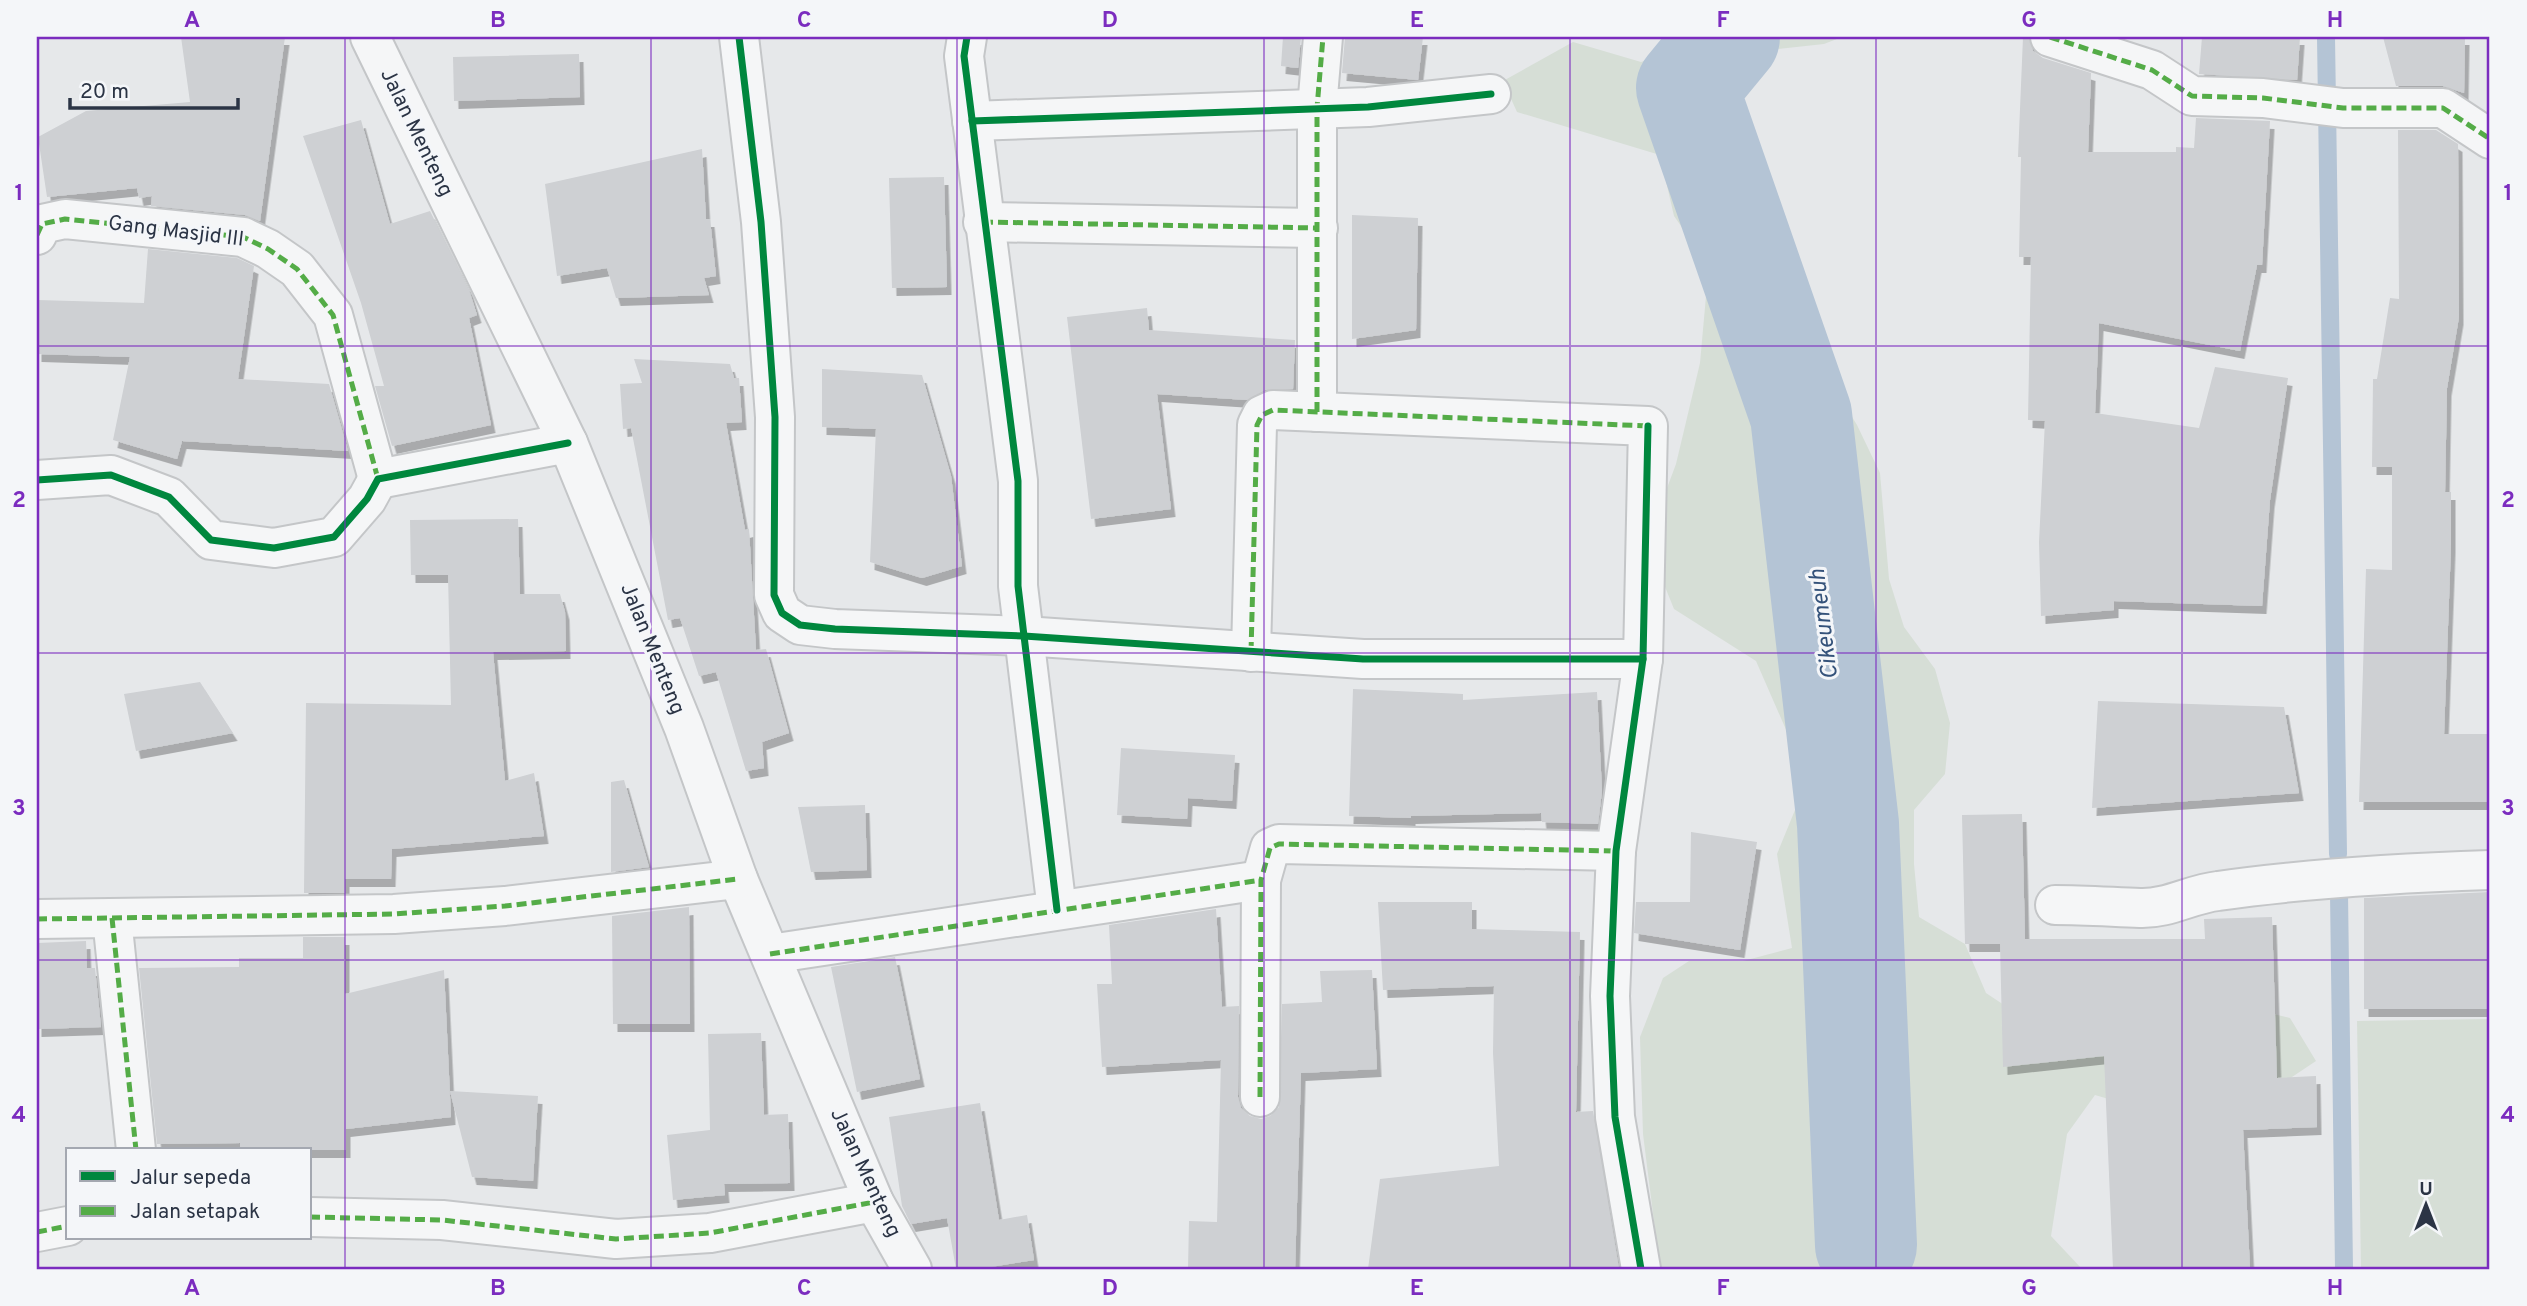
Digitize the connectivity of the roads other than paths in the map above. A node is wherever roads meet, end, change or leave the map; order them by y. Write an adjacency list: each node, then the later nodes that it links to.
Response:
1 (370, 37): 14 (street, Jalan Menteng)
2 (739, 37): 17 (street)
3 (967, 37): 8 (street)
4 (1323, 37): 7 (street)
5 (2050, 37): 9 (street)
6 (1491, 94): 7 (street)
7 (1317, 108): 8 (street); 11 (street)
8 (972, 121): 10 (street)
9 (2490, 139)
10 (983, 222): 11 (street); 17 (street)
11 (1318, 228): 13 (street)
12 (37, 235): 15 (street, Gang Masjid III)
13 (1317, 412): 18 (street); 19 (street)
14 (568, 443): 15 (street); 22 (street, Jalan Menteng)
15 (378, 479): 16 (street)
16 (37, 480)
17 (1024, 636): 18 (street); 25 (street)
18 (1251, 652): 19 (street)
19 (1643, 659): 20 (street)
20 (1616, 851): 23 (street); 36 (street)
21 (2490, 870): 24 (street)
22 (738, 878): 26 (street); 28 (street, Jalan Menteng)
23 (1261, 880): 25 (street); 29 (street)
24 (2055, 905)
25 (1056, 910): 28 (street)
26 (112, 918): 27 (street); 30 (street)
27 (37, 919)
28 (770, 954): 31 (street, Jalan Menteng)
29 (1260, 1097)
30 (136, 1148)
31 (874, 1202): 32 (street); 35 (street, Jalan Menteng)
32 (312, 1217)
33 (66, 1226): 34 (street)
34 (37, 1232)
35 (912, 1269)
36 (1641, 1269)

